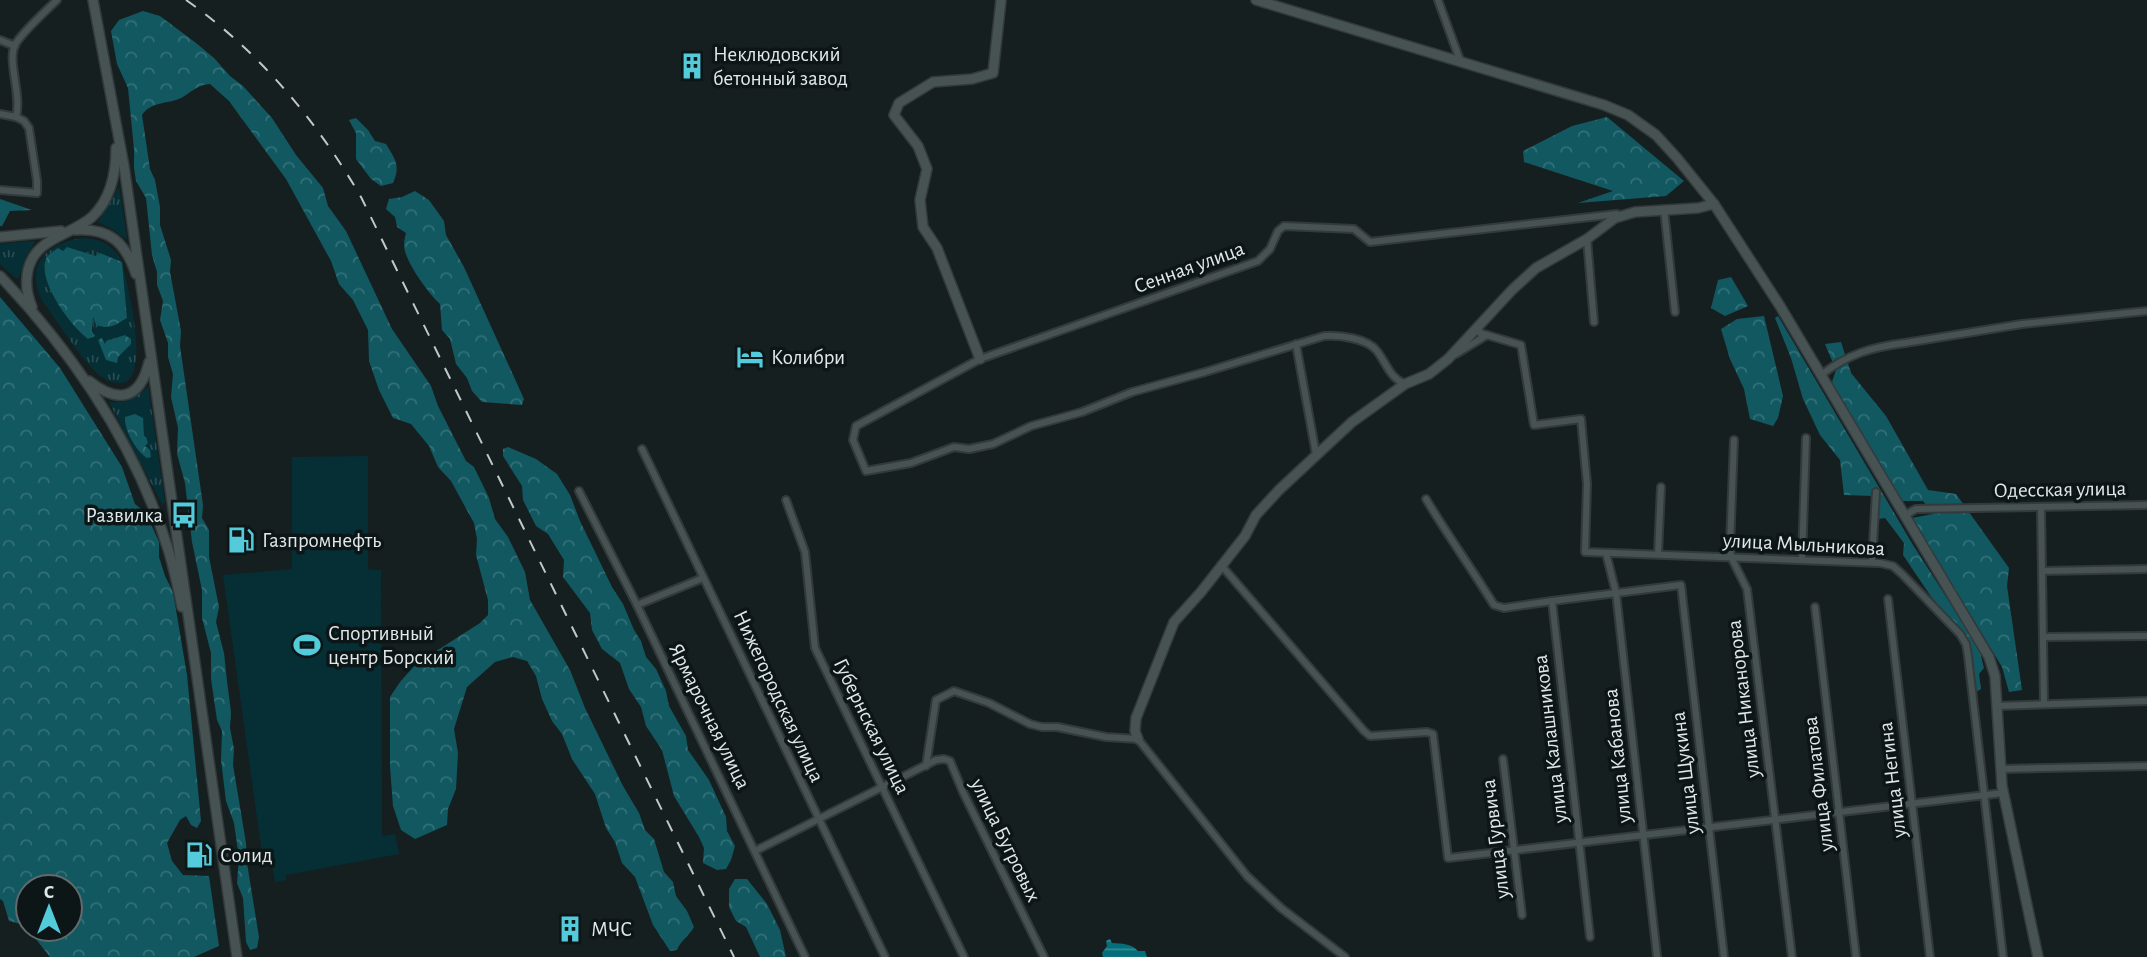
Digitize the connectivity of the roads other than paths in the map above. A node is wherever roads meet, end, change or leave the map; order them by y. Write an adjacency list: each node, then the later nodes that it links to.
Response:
1 (57, 0): 7 (street)
2 (93, 0): 11 (street)
3 (1001, 0): 29 (street)
4 (1256, 0): 8 (street)
5 (1438, 0): 8 (street)
6 (0, 40): 7 (street)
7 (15, 46): 10 (street)
8 (1461, 62): 13 (street)
9 (0, 114): 10 (street)
10 (16, 117): 12 (street)
11 (116, 122): 16 (street); 20 (street)
12 (0, 190)
13 (1714, 204): 14 (street); 31 (street)
14 (1664, 209): 15 (street); 23 (street)
15 (1625, 213): 18 (street); 29 (street, Сенная улица)
16 (67, 230): 17 (street); 20 (street); 22 (street)
17 (0, 237)
18 (1587, 239): 24 (street); 25 (street)
19 (0, 276): 22 (street)
20 (141, 289): 28 (street)
21 (2147, 311): 31 (street)
22 (34, 312): 32 (street)
23 (1675, 312)
24 (1594, 322)
25 (1478, 327): 26 (street); 30 (street)
26 (1487, 335): 30 (street); 46 (street, улица Мыльникова)
27 (1296, 344): 29 (street, Сенная улица); 33 (street); 37 (street)
28 (150, 358): 32 (street); 62 (street)
29 (980, 359)
30 (1448, 359): 33 (street)
31 (1821, 375): 45 (street)
32 (85, 378): 62 (street)
33 (1405, 384): 37 (street)
34 (1806, 438): 49 (street)
35 (1734, 440): 48 (street, улица Никанорова)
36 (642, 449): 54 (street, Нижегородская улица)
37 (1317, 454): 51 (street)
38 (1661, 487): 47 (street)
39 (579, 491): 58 (street, Ярмарочная улица)
40 (1876, 492): 50 (street)
41 (1426, 499): 57 (street)
42 (786, 500): 71 (street, Губернская улица)
43 (2147, 505): 44 (street, Одесская улица)
44 (2041, 508): 45 (street, Одесская улица); 53 (street)
45 (1905, 515): 65 (street)
46 (1606, 553): 47 (street, улица Мыльникова); 55 (street, улица Кабанова)
47 (1658, 554): 48 (street, улица Мыльникова)
48 (1731, 557): 49 (street, улица Мыльникова); 77 (street, улица Никанорова)
49 (1802, 560): 50 (street, улица Мыльникова)
50 (1872, 562): 73 (street, улица Мыльникова)
51 (1220, 565): 66 (street); 82 (street)
52 (2147, 569): 53 (street)
53 (2042, 571): 61 (street)
54 (703, 578): 58 (street); 76 (street, Нижегородская улица)
55 (1616, 593): 57 (street); 78 (street, улица Щукина); 79 (street, улица Кабанова)
56 (1888, 599): 74 (street, улица Негина)
57 (1552, 601): 80 (street, улица Калашникова)
58 (637, 605): 81 (street, Ярмарочная улица)
59 (1815, 607): 75 (street, улица Филатова)
60 (2147, 636): 61 (street)
61 (2043, 638): 64 (street)
62 (192, 654): 86 (street)
63 (2147, 701): 64 (street)
64 (2045, 704): 65 (street)
65 (1997, 706): 70 (street)
66 (1138, 738): 68 (street); 91 (street)
67 (1503, 759): 82 (street, улица Гурвича)
68 (926, 766): 71 (street); 90 (street, улица Бугровых)
69 (2147, 766): 70 (street)
70 (2000, 769): 72 (street)
71 (883, 788): 76 (street); 89 (street, Губернская улица)
72 (2003, 793): 73 (street); 97 (street)
73 (1984, 795): 74 (street); 96 (street, улица Мыльникова)
74 (1912, 804): 75 (street); 95 (street, улица Негина)
75 (1839, 811): 77 (street); 94 (street, улица Филатова)
76 (818, 818): 81 (street); 88 (street, Нижегородская улица)
77 (1774, 819): 78 (street); 93 (street, улица Никанорова)
78 (1709, 827): 79 (street); 92 (street, улица Щукина)
79 (1643, 835): 80 (street); 85 (street, улица Кабанова)
80 (1580, 843): 82 (street); 84 (street, улица Калашникова)
81 (755, 851): 87 (street, Ярмарочная улица)
82 (1515, 851): 83 (street, улица Гурвича)
83 (1522, 915)
84 (1590, 937)
85 (1657, 956)
86 (237, 957)
87 (805, 957)
88 (884, 957)
89 (964, 957)
90 (1044, 957)
91 (1346, 957)
92 (1724, 957)
93 (1792, 957)
94 (1856, 957)
95 (1930, 957)
96 (2003, 957)
97 (2038, 957)

